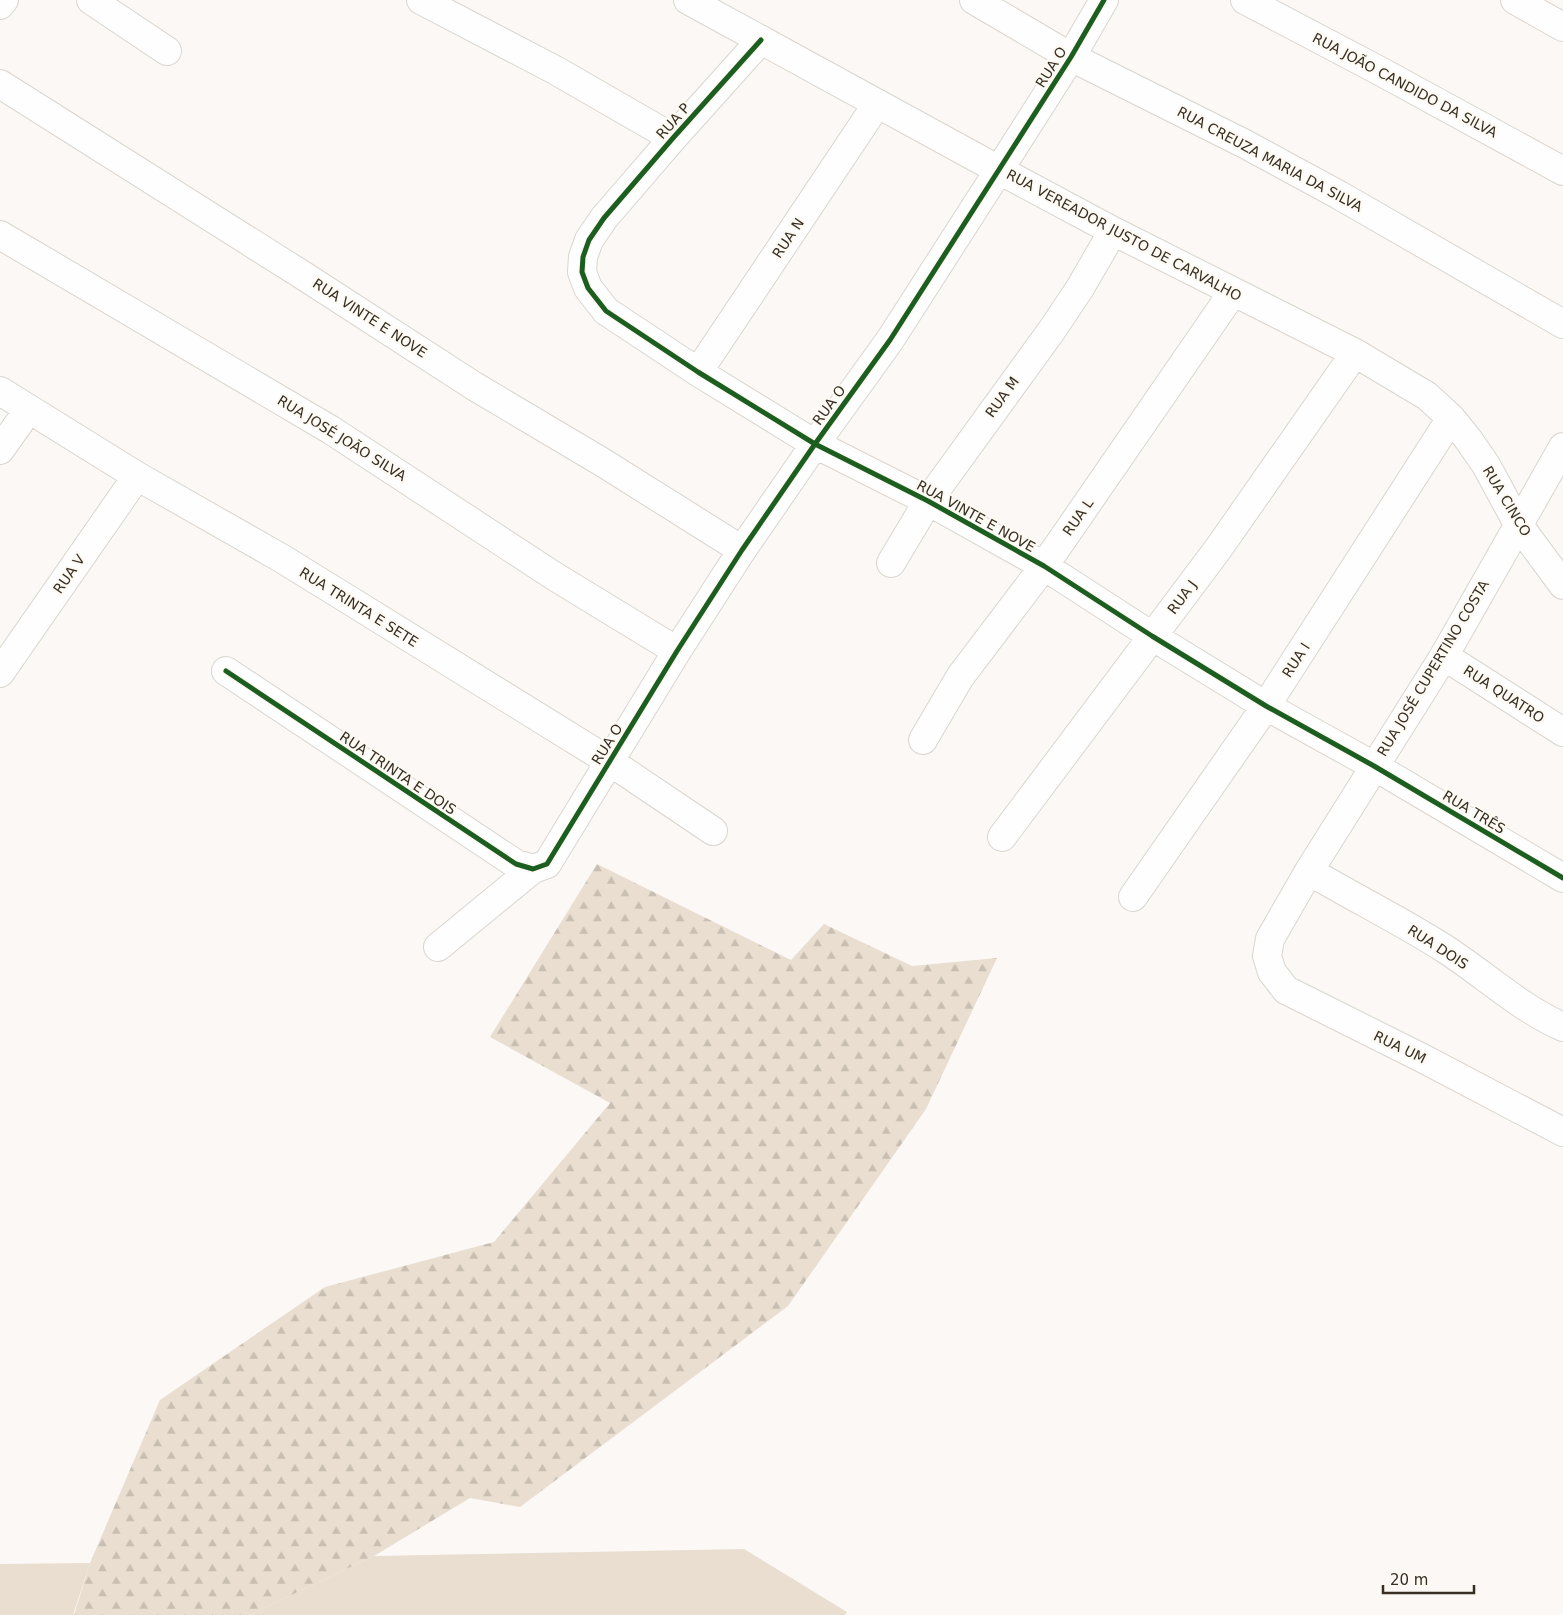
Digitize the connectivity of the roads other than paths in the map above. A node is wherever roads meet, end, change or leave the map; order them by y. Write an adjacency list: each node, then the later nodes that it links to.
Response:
1 (4, 0): 9 (street)
2 (91, 0): 12 (street)
3 (421, 0): 16 (street)
4 (688, 0): 11 (street, RUA VEREADOR JUSTO DE CARVALHO)
5 (974, 0): 13 (street, RUA CREUZA MARIA DA SILVA)
6 (1104, 0): 13 (street, RUA O)
7 (1246, 0): 18 (street, RUA JOÃO CANDIDO DA SILVA)
8 (1515, 0): 10 (street)
9 (0, 5)
10 (1563, 26)
11 (761, 40): 15 (street, RUA VEREADOR JUSTO DE CARVALHO); 16 (street, RUA P)
12 (167, 50)
13 (1071, 57): 17 (street, RUA O); 23 (street, RUA CREUZA MARIA DA SILVA)
14 (0, 84): 35 (street, RUA VINTE E NOVE)
15 (877, 104): 17 (street, RUA VEREADOR JUSTO DE CARVALHO); 25 (street, RUA N)
16 (672, 138): 19 (street, RUA P)
17 (999, 170): 20 (street, RUA VEREADOR JUSTO DE CARVALHO); 29 (street, RUA O)
18 (1563, 172)
19 (604, 218): 25 (street, RUA VINTE E NOVE)
20 (1113, 231): 22 (street, RUA VEREADOR JUSTO DE CARVALHO); 33 (street, RUA M)
21 (0, 235): 40 (street, RUA JOSÉ JOÃO SILVA)
22 (1233, 292): 24 (street, RUA VEREADOR JUSTO DE CARVALHO); 37 (street, RUA L)
23 (1563, 324)
24 (1355, 353): 28 (street, RUA VEREADOR JUSTO DE CARVALHO); 39 (street, RUA J)
25 (698, 372): 29 (street, RUA VINTE E NOVE)
26 (0, 391): 27 (street, RUA TRINTA E SETE)
27 (29, 409): 31 (street); 32 (street, RUA TRINTA E SETE)
28 (1451, 418): 34 (street, RUA CINCO); 44 (street, RUA I)
29 (815, 444): 33 (street, RUA VINTE E NOVE); 35 (street, RUA O)
30 (1563, 447): 34 (street, RUA JOSÉ CUPERTINO COSTA)
31 (0, 450)
32 (137, 476): 43 (street, RUA V); 47 (street, RUA TRINTA E SETE)
33 (928, 501): 36 (street, RUA M); 37 (street, RUA VINTE E NOVE)
34 (1518, 524): 38 (street, RUA CINCO); 41 (street, RUA JOSÉ CUPERTINO COSTA)
35 (742, 550): 40 (street, RUA O)
36 (891, 562)
37 (1044, 566): 39 (street, RUA VINTE E NOVE); 46 (street, RUA L)
38 (1563, 585)
39 (1152, 636): 44 (street, RUA VINTE E NOVE); 50 (street, RUA J)
40 (678, 652): 47 (street, RUA O)
41 (1444, 656): 45 (street, RUA QUATRO); 48 (street, RUA JOSÉ CUPERTINO COSTA)
42 (226, 671): 51 (street, RUA TRINTA E DOIS)
43 (0, 673)
44 (1266, 706): 48 (street, RUA VINTE E NOVE); 54 (street, RUA I)
45 (1563, 732)
46 (923, 740)
47 (609, 761): 49 (street, RUA TRINTA E SETE); 51 (street, RUA O)
48 (1374, 766): 52 (street, RUA JOSÉ CUPERTINO COSTA); 53 (street, RUA TRÊS)
49 (713, 831)
50 (1002, 837)
51 (533, 869): 56 (street)
52 (1309, 871): 55 (street, RUA JOSÉ CUPERTINO COSTA); 57 (street, RUA DOIS)
53 (1563, 878)
54 (1133, 897)
55 (1270, 940): 58 (street, RUA UM)
56 (438, 947)
57 (1563, 1027)
58 (1563, 1132)

